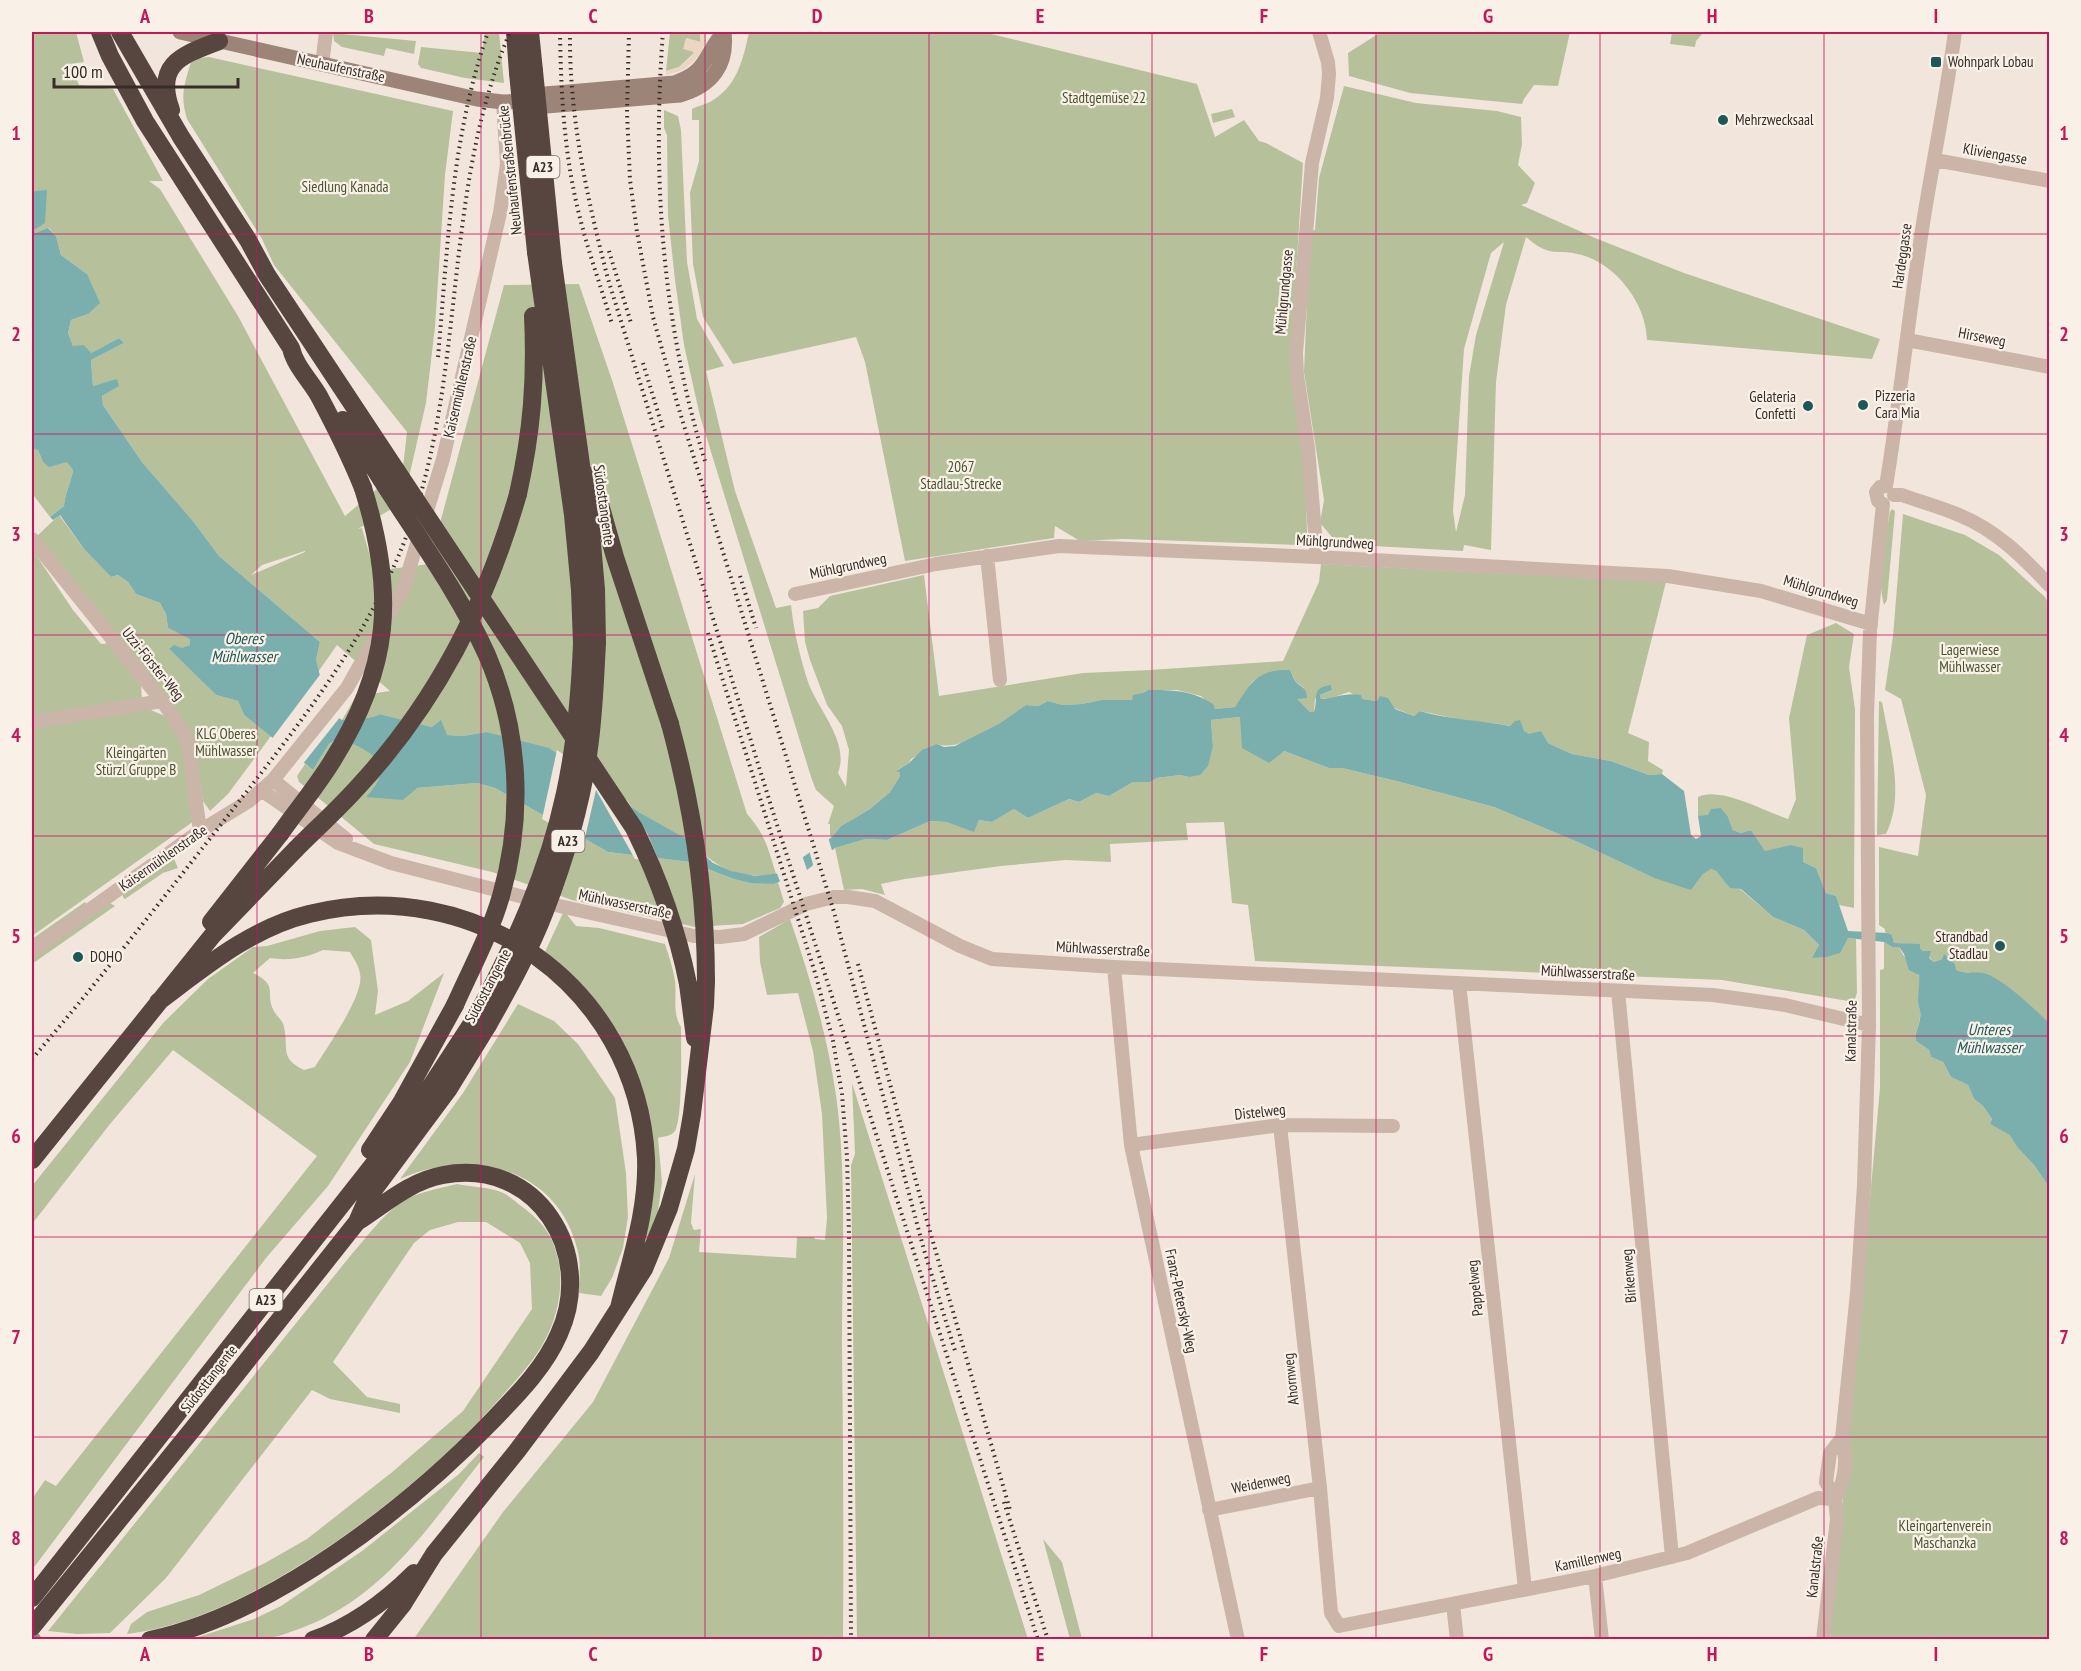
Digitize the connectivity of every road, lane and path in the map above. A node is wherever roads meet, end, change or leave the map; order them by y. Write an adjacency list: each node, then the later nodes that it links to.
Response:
1 (100, 32): 19 (highway)
2 (120, 32): 14 (highway)
3 (180, 32): 9 (street, Neuhaufenstraße)
4 (326, 32): 10 (street)
5 (514, 32): 11 (highway, A23)
6 (530, 32): 11 (highway, A23)
7 (1319, 32): 26 (street, Mühlgrundgasse)
8 (1955, 32): 15 (street, Hardeggasse)
9 (219, 41): 10 (street, Neuhaufenstraße); 14 (highway)
10 (322, 65): 13 (street, Neuhaufenstraße)
11 (526, 72): 17 (highway, Neuhaufenstraßenbrücke / A23, bridge)
12 (538, 101): 12 (street); 13 (street)
13 (503, 102): 34 (street, Kaisermühlenstraße)
14 (182, 137): 22 (highway)
15 (1935, 160): 16 (street, Kliviengasse); 18 (street, Hardeggasse)
16 (2049, 181)
17 (539, 261): 21 (highway, Südosttangente / A23); 30 (highway, Südosttangente / A23); 42 (highway, bridge)
18 (1907, 340): 20 (street, Hirseweg); 23 (street, Hardeggasse)
19 (291, 348): 22 (highway); 42 (highway, bridge)
20 (2049, 367)
21 (573, 420): 30 (highway, Südosttangente / A23); 45 (highway, bridge)
22 (389, 474): 45 (highway, bridge); 50 (highway, bridge)
23 (1888, 495): 27 (street); 29 (street, Hardeggasse)
24 (32, 539): 32 (street, Uzzi-Förster-Weg)
25 (987, 556): 26 (street, Mühlgrundweg); 28 (street, Mühlgrundweg); 31 (street)
26 (1317, 557): 29 (street, Mühlgrundweg)
27 (2049, 586)
28 (795, 594)
29 (1871, 624): 44 (street, Kanalstraße)
30 (590, 643): 43 (highway, Südosttangente / A23, bridge)
31 (1000, 680)
32 (162, 701): 33 (street); 36 (street, Uzzi-Förster-Weg)
33 (32, 722)
34 (273, 780): 35 (street, Kaisermühlenstraße); 37 (street, Mühlwasserstraße)
35 (261, 790): 36 (street, Kaisermühlenstraße); 37 (street, Mühlwasserstraße)
36 (200, 831): 38 (street, Kaisermühlenstraße)
37 (364, 853): 39 (street, Mühlwasserstraße)
38 (32, 951)
39 (1114, 967): 40 (street, Mühlwasserstraße); 48 (street, Franz-Pletersky-Weg)
40 (1459, 983): 41 (street, Mühlwasserstraße); 59 (street, Pappelweg)
41 (1618, 991): 44 (street, Mühlwasserstraße); 57 (street, Birkenweg)
42 (158, 1002): 49 (highway); 52 (highway)
43 (482, 1021): 50 (highway, Südosttangente / A23); 51 (highway, Südosttangente / A23)
44 (1869, 1025): 54 (street, Kanalstraße)
45 (698, 1060): 52 (highway)
46 (1280, 1125): 47 (street, Distelweg); 48 (street, Distelweg); 53 (street, Ahornweg)
47 (1393, 1126)
48 (1131, 1145): 55 (street, Franz-Pletersky-Weg)
49 (32, 1160)
50 (355, 1188): 60 (highway, Südosttangente / A23)
51 (357, 1222): 60 (highway, Südosttangente / A23); 64 (highway)
52 (619, 1308): 56 (highway)
53 (1320, 1488): 55 (street, Weidenweg); 62 (street, Ahornweg)
54 (1835, 1499): 57 (street, Kamillenweg); 70 (street, Kanalstraße)
55 (1209, 1510): 67 (street, Franz-Pletersky-Weg)
56 (434, 1554): 65 (highway); 66 (highway)
57 (1672, 1557): 58 (street, Kamillenweg)
58 (1595, 1576): 59 (street, Kamillenweg); 69 (street)
59 (1525, 1589): 61 (street, Kamillenweg)
60 (43, 1593): 63 (highway, A23)
61 (1453, 1604): 62 (street, Kamillenweg); 68 (street)
62 (1339, 1626)
63 (32, 1627)
64 (150, 1640)
65 (314, 1640)
66 (374, 1640)
67 (1238, 1640)
68 (1457, 1640)
69 (1602, 1640)
70 (1823, 1640)

